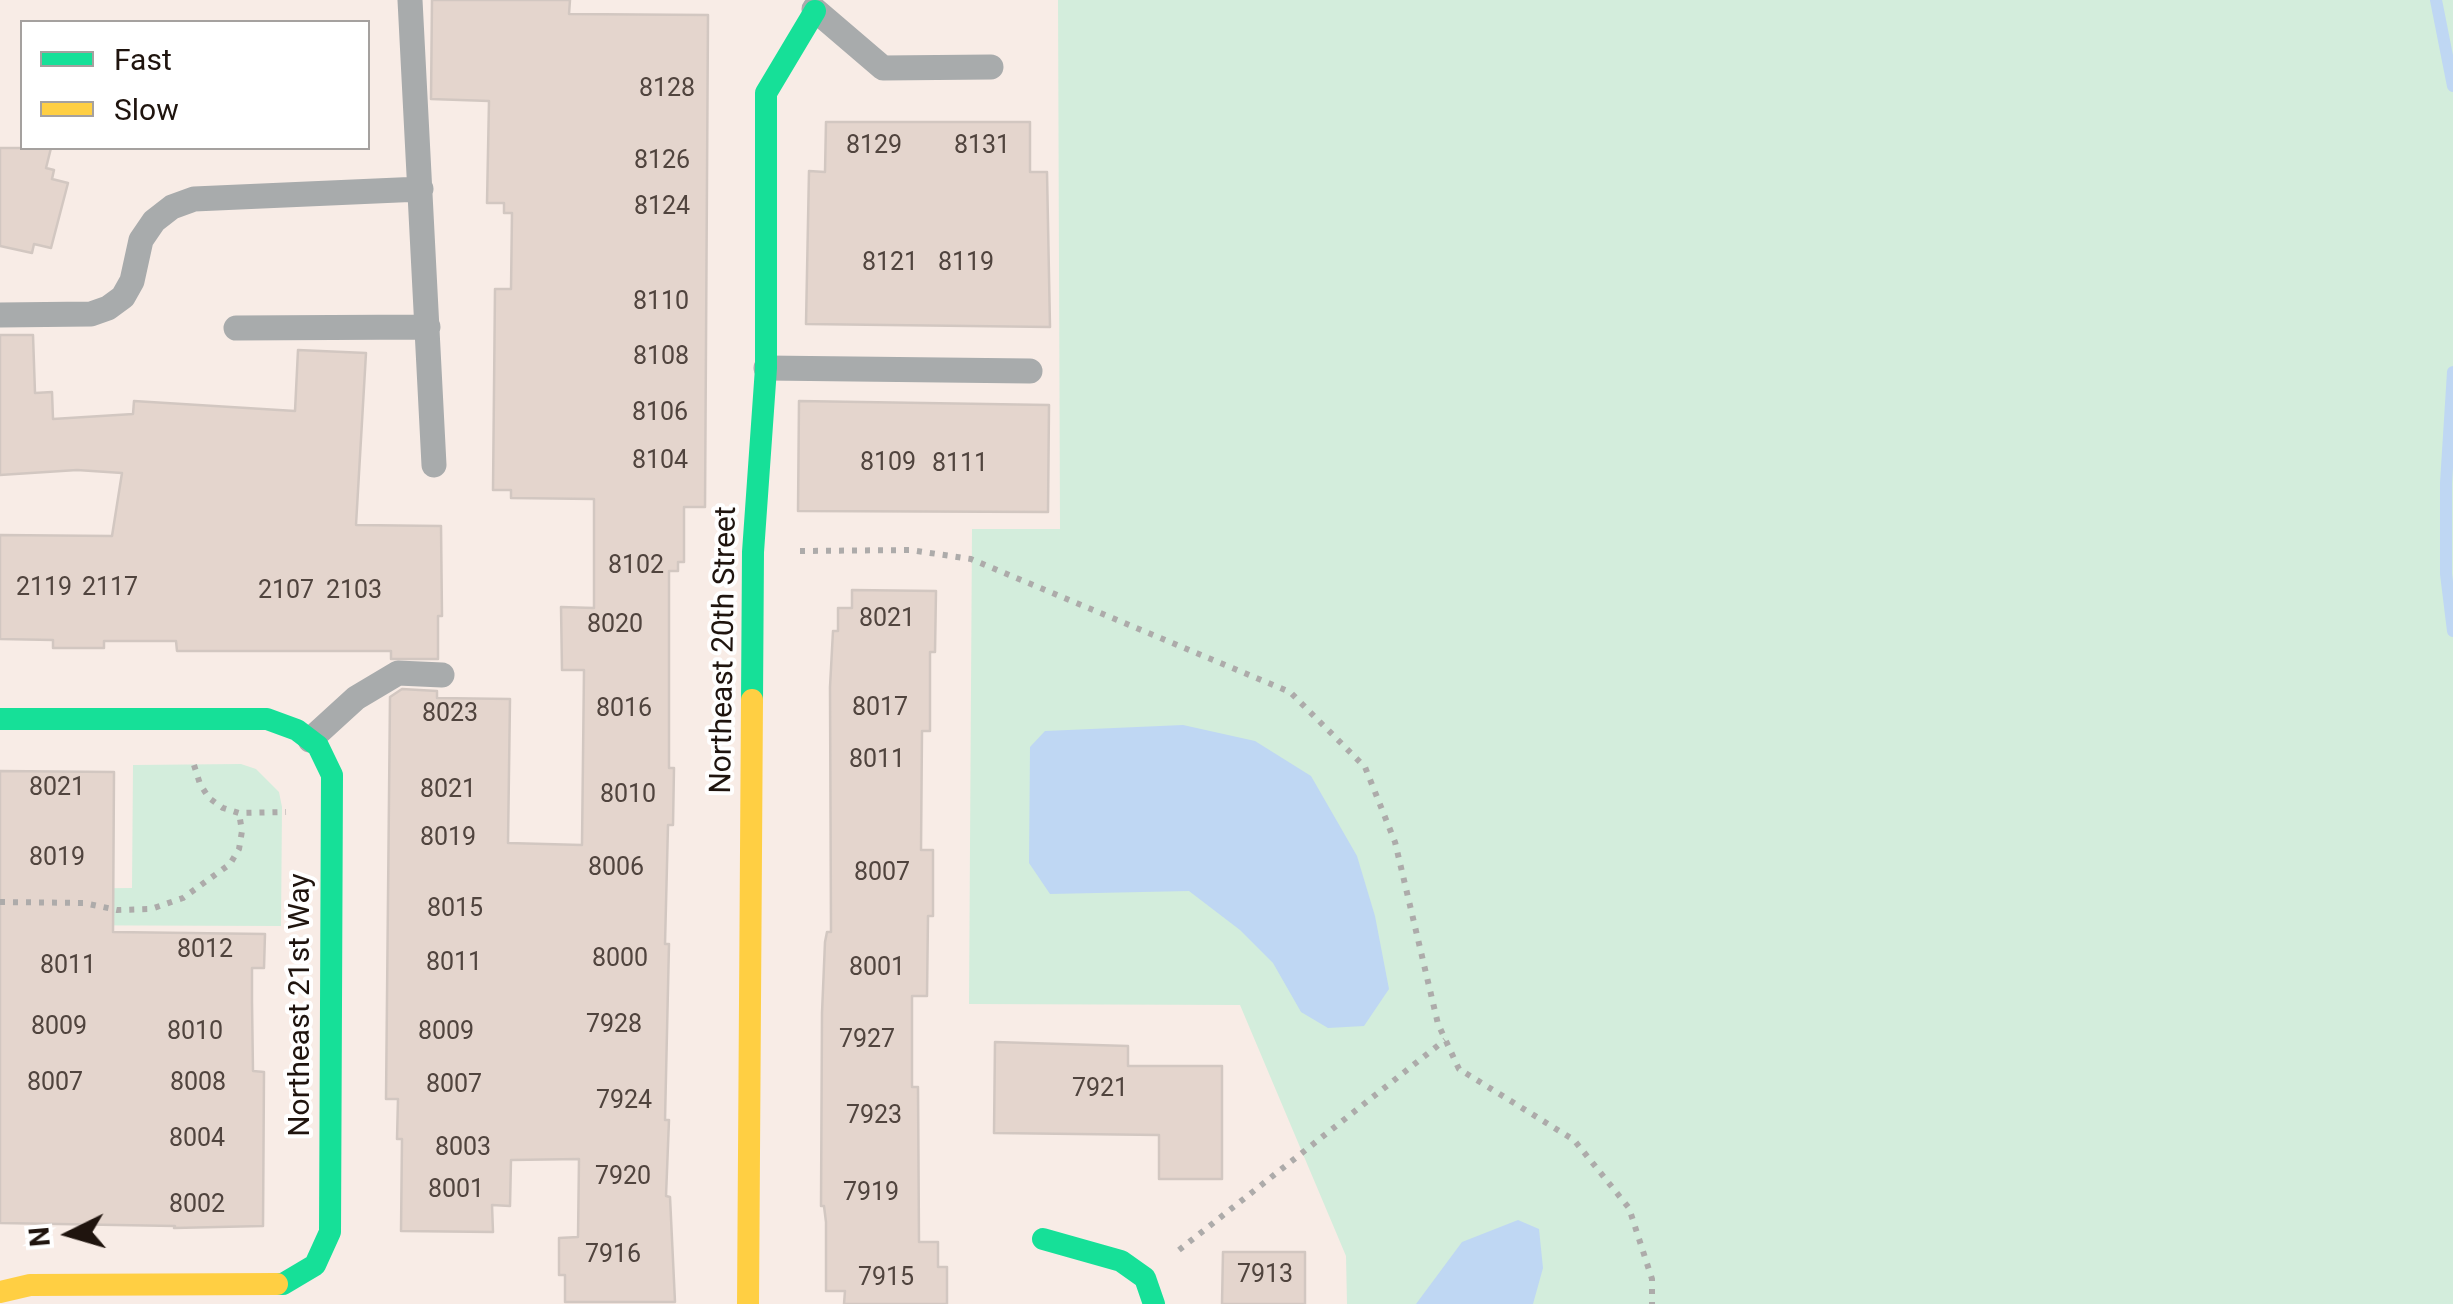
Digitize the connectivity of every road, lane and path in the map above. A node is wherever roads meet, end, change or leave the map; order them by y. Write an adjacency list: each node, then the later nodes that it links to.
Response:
1 (410, 0): 4 (lane)
2 (818, 4): 3 (lane); 8 (street, Northeast 20th Street)
3 (990, 67)
4 (422, 189): 5 (lane); 6 (lane)
5 (0, 314)
6 (428, 327): 7 (lane); 10 (lane)
7 (236, 328)
8 (766, 368): 9 (lane); 11 (street, Northeast 20th Street)
9 (1030, 371)
10 (434, 464)
11 (754, 552): 19 (path); 23 (street, Northeast 20th Street)
12 (442, 674): 15 (lane)
13 (0, 719): 14 (street)
14 (189, 719): 15 (street); 17 (path)
15 (314, 743): 16 (street, Northeast 21st Way)
16 (332, 811): 17 (path); 22 (street, Northeast 21st Way)
17 (239, 813): 18 (path)
18 (0, 902)
19 (1444, 1040): 21 (path); 25 (path)
20 (1043, 1239): 21 (street)
21 (1145, 1278): 24 (street)
22 (0, 1292)
23 (748, 1304)
24 (1154, 1304)
25 (1652, 1304)

